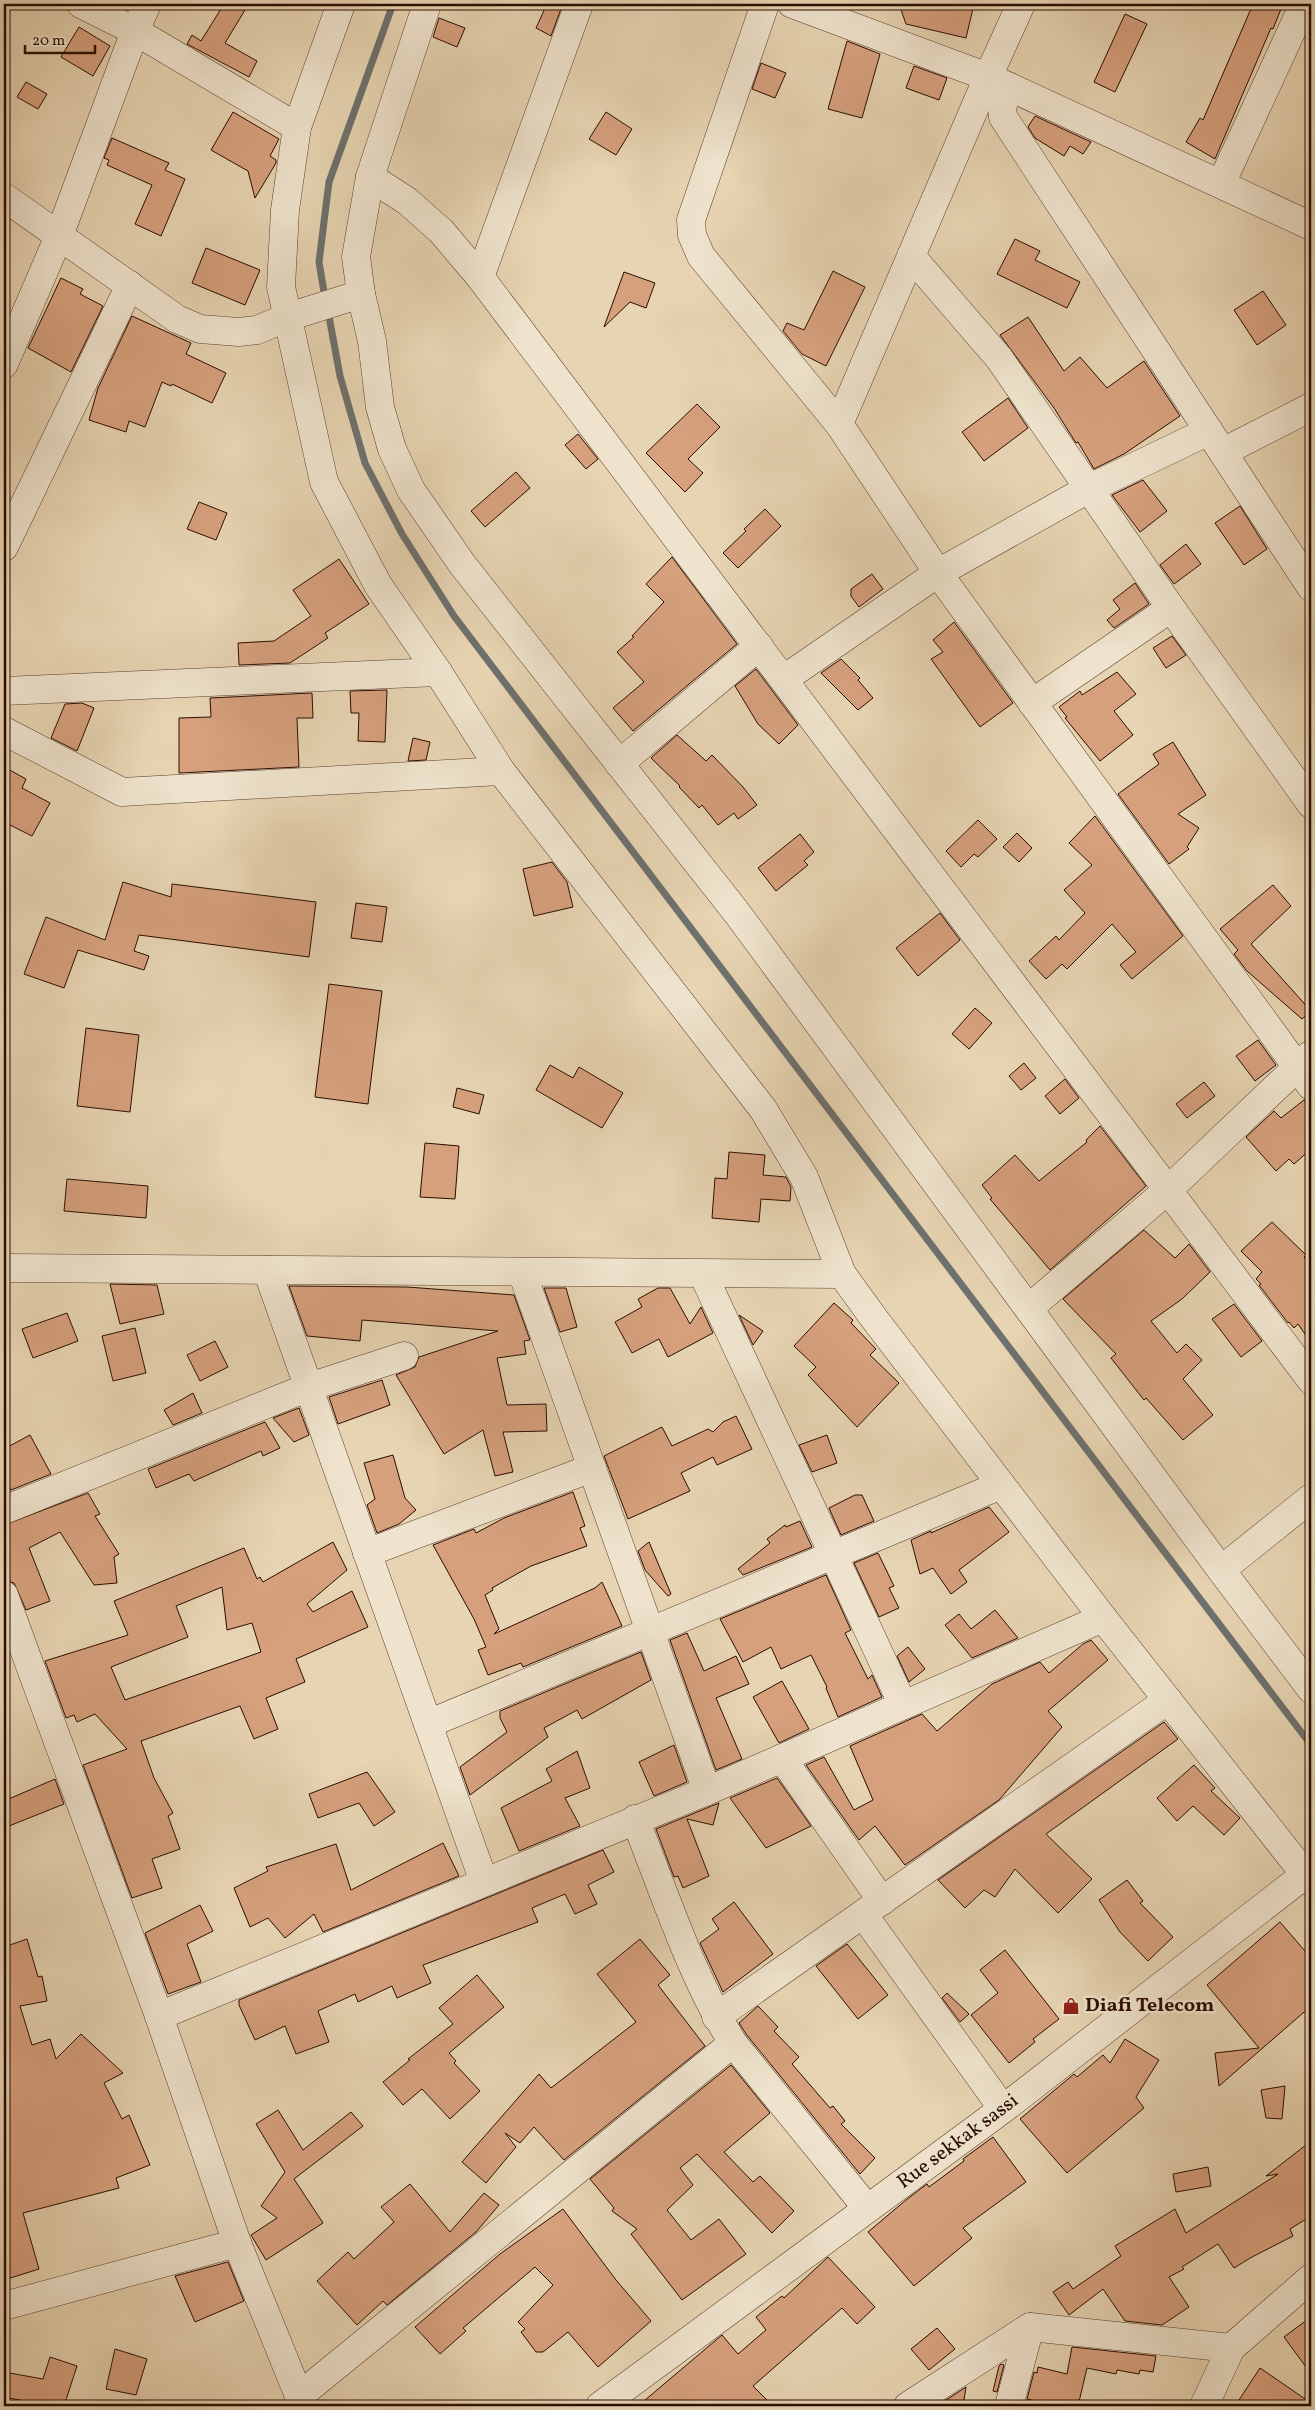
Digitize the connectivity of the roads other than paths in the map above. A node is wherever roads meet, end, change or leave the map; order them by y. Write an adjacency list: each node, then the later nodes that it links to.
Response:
1 (81, 4): 10 (street)
2 (148, 4): 10 (street)
3 (341, 4): 12 (street)
4 (427, 4): 13 (street)
5 (579, 4): 19 (street)
6 (766, 4): 25 (street)
7 (792, 4): 11 (street)
8 (1021, 4): 11 (street)
9 (1304, 4): 14 (street)
10 (135, 31): 12 (street); 17 (street)
11 (999, 82): 14 (street); 18 (street); 26 (street)
12 (297, 127): 22 (street)
13 (370, 176): 19 (street); 21 (street)
14 (1221, 184): 16 (street)
15 (4, 197): 17 (street)
16 (1311, 226)
17 (59, 236): 20 (street); 23 (street)
18 (911, 256): 25 (street); 27 (street)
19 (480, 277): 32 (street)
20 (130, 285): 22 (street); 28 (street)
21 (361, 294): 22 (street); 38 (street)
22 (288, 317): 33 (street)
23 (4, 364)
24 (1311, 407): 26 (street)
25 (839, 424): 29 (street)
26 (1216, 441): 27 (street); 30 (street)
27 (1090, 488): 29 (street); 31 (street)
28 (4, 547)
29 (938, 573): 34 (street); 36 (street)
30 (1311, 587)
31 (1172, 608): 36 (street); 40 (street)
32 (759, 646): 34 (street); 38 (street)
33 (438, 672): 35 (street); 39 (street)
34 (784, 679): 42 (street)
35 (4, 691)
36 (1032, 703): 41 (street)
37 (4, 731): 39 (street)
38 (620, 764): 48 (street)
39 (501, 771): 47 (street)
40 (1311, 804)
41 (1307, 1069): 42 (street)
42 (1169, 1190): 48 (street); 50 (street)
43 (4, 1268): 44 (street)
44 (267, 1270): 45 (street); 51 (street)
45 (522, 1272): 46 (street); 52 (street)
46 (703, 1274): 47 (street); 57 (street)
47 (842, 1274): 53 (street)
48 (1029, 1308): 58 (street)
49 (404, 1356): 51 (street)
50 (1311, 1380)
51 (308, 1387): 55 (street); 56 (street)
52 (592, 1468): 56 (street); 61 (street)
53 (1001, 1485): 57 (street); 60 (street)
54 (1311, 1498): 58 (street)
55 (4, 1510)
56 (367, 1553): 65 (street)
57 (833, 1555): 61 (street); 64 (street)
58 (1221, 1570): 62 (street)
59 (4, 1595): 72 (street)
60 (1103, 1618): 63 (street); 64 (street)
61 (650, 1631): 65 (street); 67 (street)
62 (1311, 1688)
63 (1168, 1700): 69 (street); 71 (street)
64 (903, 1705): 66 (street)
65 (428, 1724): 70 (street)
66 (782, 1758): 67 (street); 71 (street)
67 (707, 1791): 68 (street)
68 (635, 1819): 70 (street); 73 (street)
69 (1309, 1875): 75 (street, Rue sekkak sassi)
70 (484, 1882): 72 (street)
71 (872, 1908): 73 (street); 75 (street)
72 (159, 2016): 77 (street)
73 (716, 2017): 74 (street)
74 (732, 2043): 76 (street); 82 (street)
75 (1003, 2109): 76 (street, Rue sekkak sassi)
76 (867, 2208): 83 (street, Rue sekkak sassi)
77 (237, 2243): 79 (street); 82 (street)
78 (1311, 2278): 81 (street)
79 (4, 2306)
80 (1030, 2327): 81 (street); 84 (street); 85 (street)
81 (1231, 2348): 86 (street)
82 (301, 2401)
83 (600, 2406)
84 (908, 2406)
85 (1009, 2406)
86 (1204, 2406)

